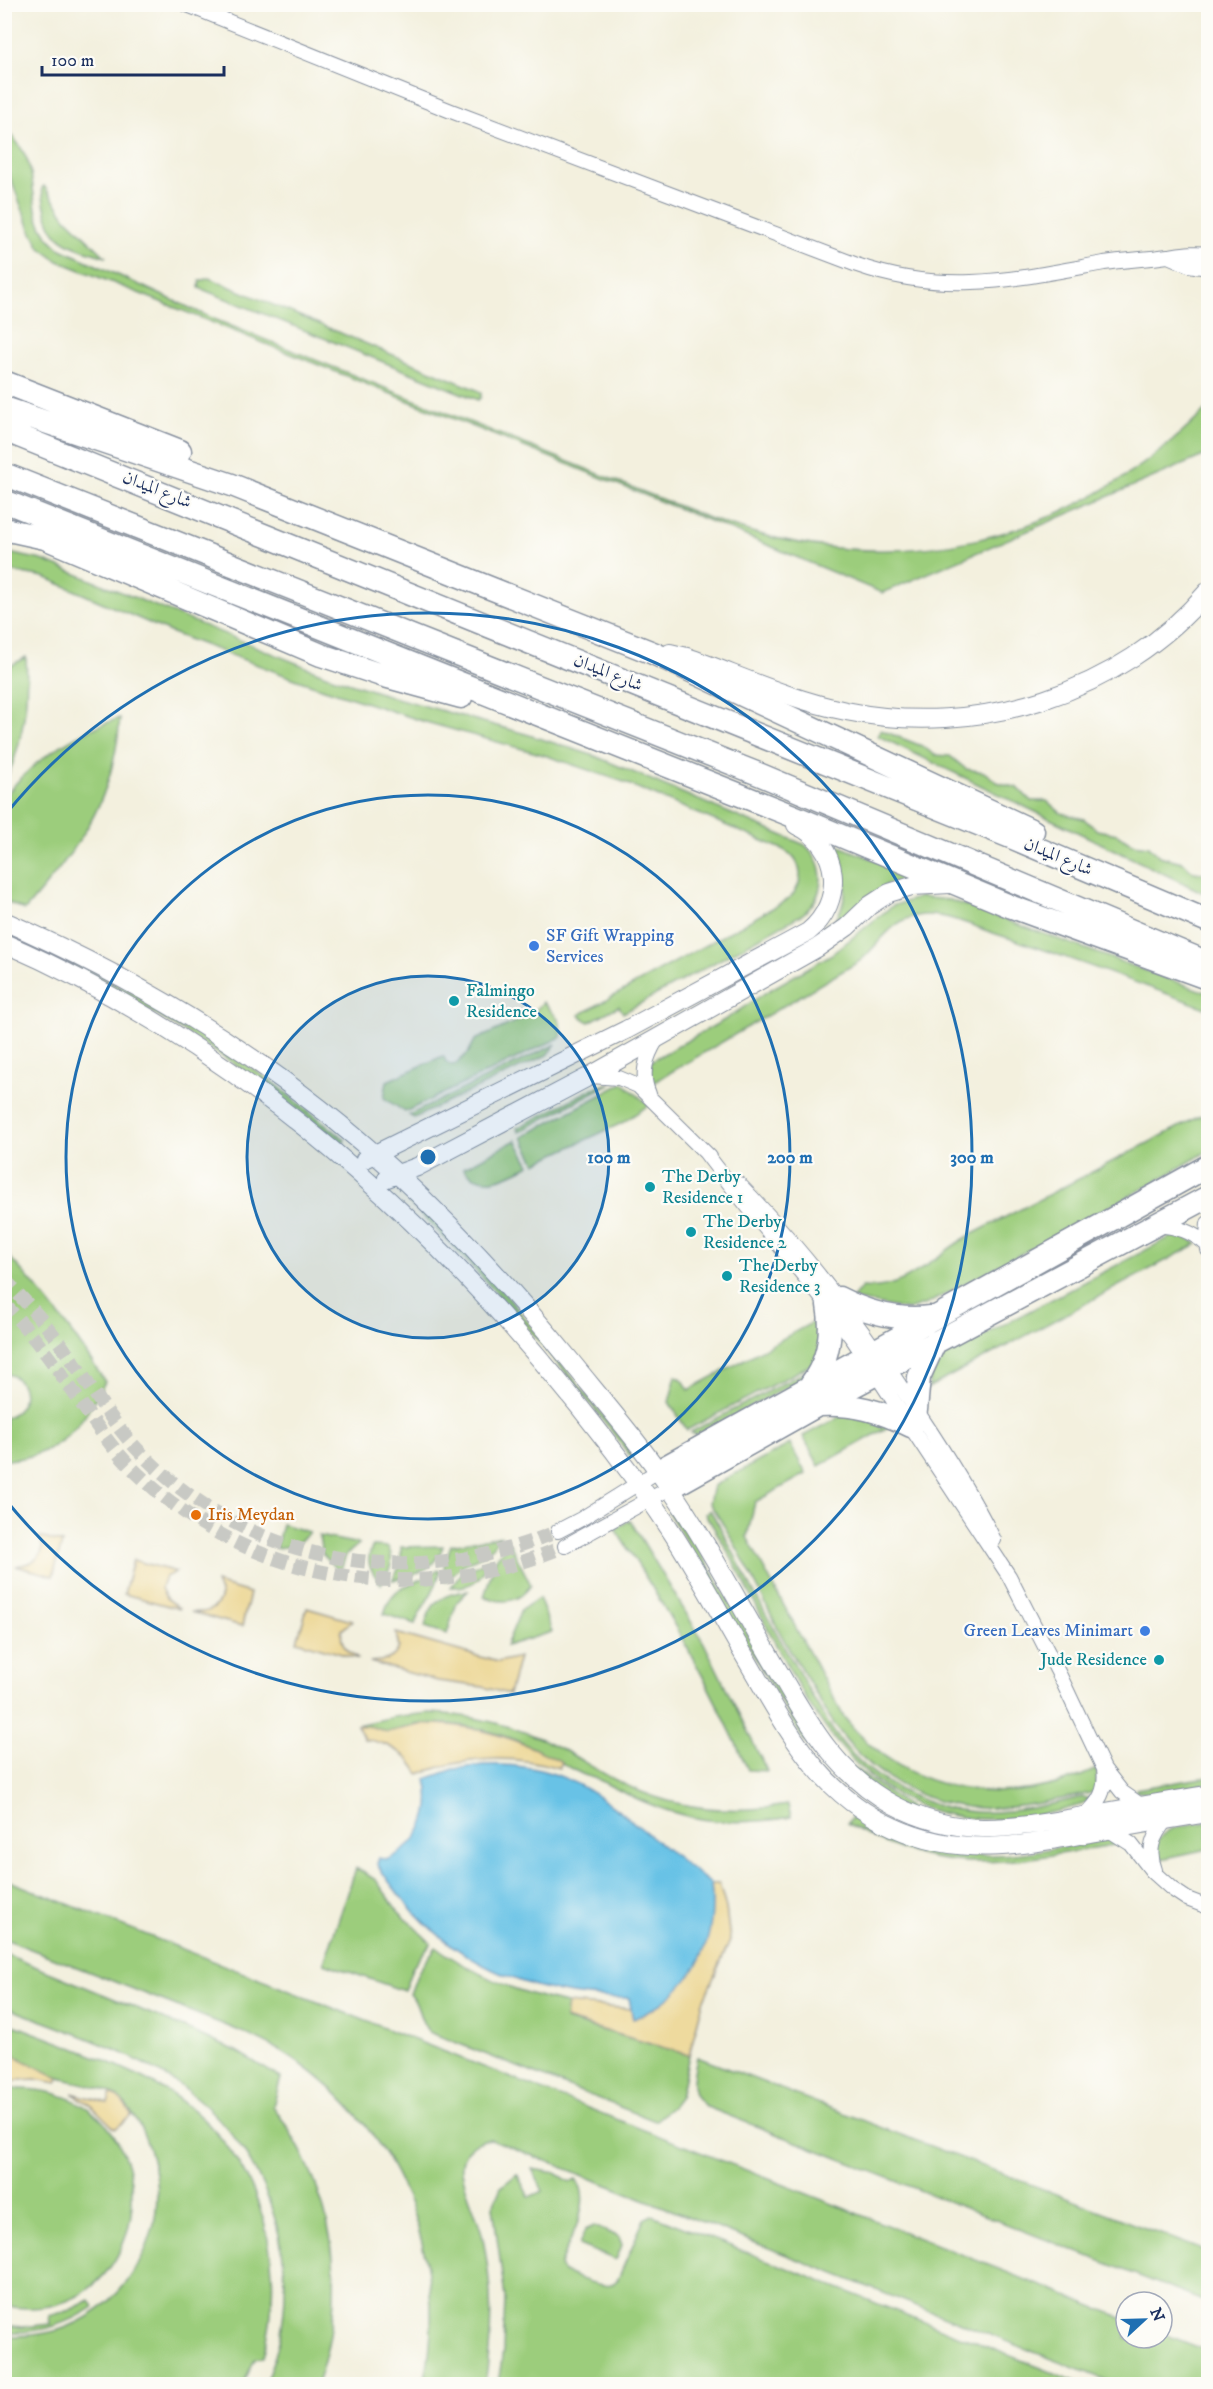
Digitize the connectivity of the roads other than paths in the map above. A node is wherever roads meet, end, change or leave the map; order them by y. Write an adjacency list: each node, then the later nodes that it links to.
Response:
1 (185, 4): 3 (street)
2 (1209, 254): 3 (street)
3 (1168, 256): 4 (street)
4 (1209, 268)
5 (4, 382): 10 (main road)
6 (4, 408): 10 (main road)
7 (4, 430): 17 (main road, شارع الميدان)
8 (4, 474): 21 (main road)
9 (4, 501): 14 (main road)
10 (278, 502): 13 (main road)
11 (4, 529): 14 (main road)
12 (1209, 591): 13 (street)
13 (653, 653): 17 (main road)
14 (545, 717): 15 (main road)
15 (744, 797): 16 (main road); 26 (street)
16 (958, 884): 22 (main road); 23 (street)
17 (1158, 900): 19 (main road, شارع الميدان)
18 (4, 921): 26 (street)
19 (1209, 921)
20 (4, 943): 27 (street)
21 (1209, 963)
22 (1209, 978)
23 (658, 1038): 24 (street); 25 (street)
24 (590, 1076): 25 (street); 29 (street)
25 (650, 1096): 35 (street)
26 (375, 1154): 27 (street); 29 (street)
27 (352, 1165): 30 (street)
28 (1209, 1166): 36 (main road)
29 (398, 1174): 30 (street); 41 (street)
30 (373, 1184): 42 (street)
31 (1209, 1197): 33 (main road)
32 (1209, 1223): 34 (street)
33 (1156, 1225): 34 (street); 37 (main road)
34 (1208, 1248)
35 (833, 1302): 36 (main road); 38 (street); 39 (main road)
36 (934, 1316): 38 (main road)
37 (935, 1342): 38 (main road); 40 (main road)
38 (876, 1361): 39 (main road); 40 (street)
39 (814, 1395): 40 (main road); 41 (main road)
40 (913, 1418): 45 (street)
41 (664, 1480): 42 (street); 42 (street); 49 (street)
42 (644, 1492): 43 (street); 44 (street); 51 (street)
43 (558, 1531)
44 (565, 1546)
45 (1104, 1769): 47 (street); 49 (street)
46 (1209, 1795): 47 (street)
47 (1142, 1806): 49 (street)
48 (1209, 1813): 50 (street)
49 (1083, 1816)
50 (1166, 1820): 51 (street); 52 (street)
51 (1110, 1830): 52 (street)
52 (1158, 1877): 53 (street)
53 (1209, 1907)

